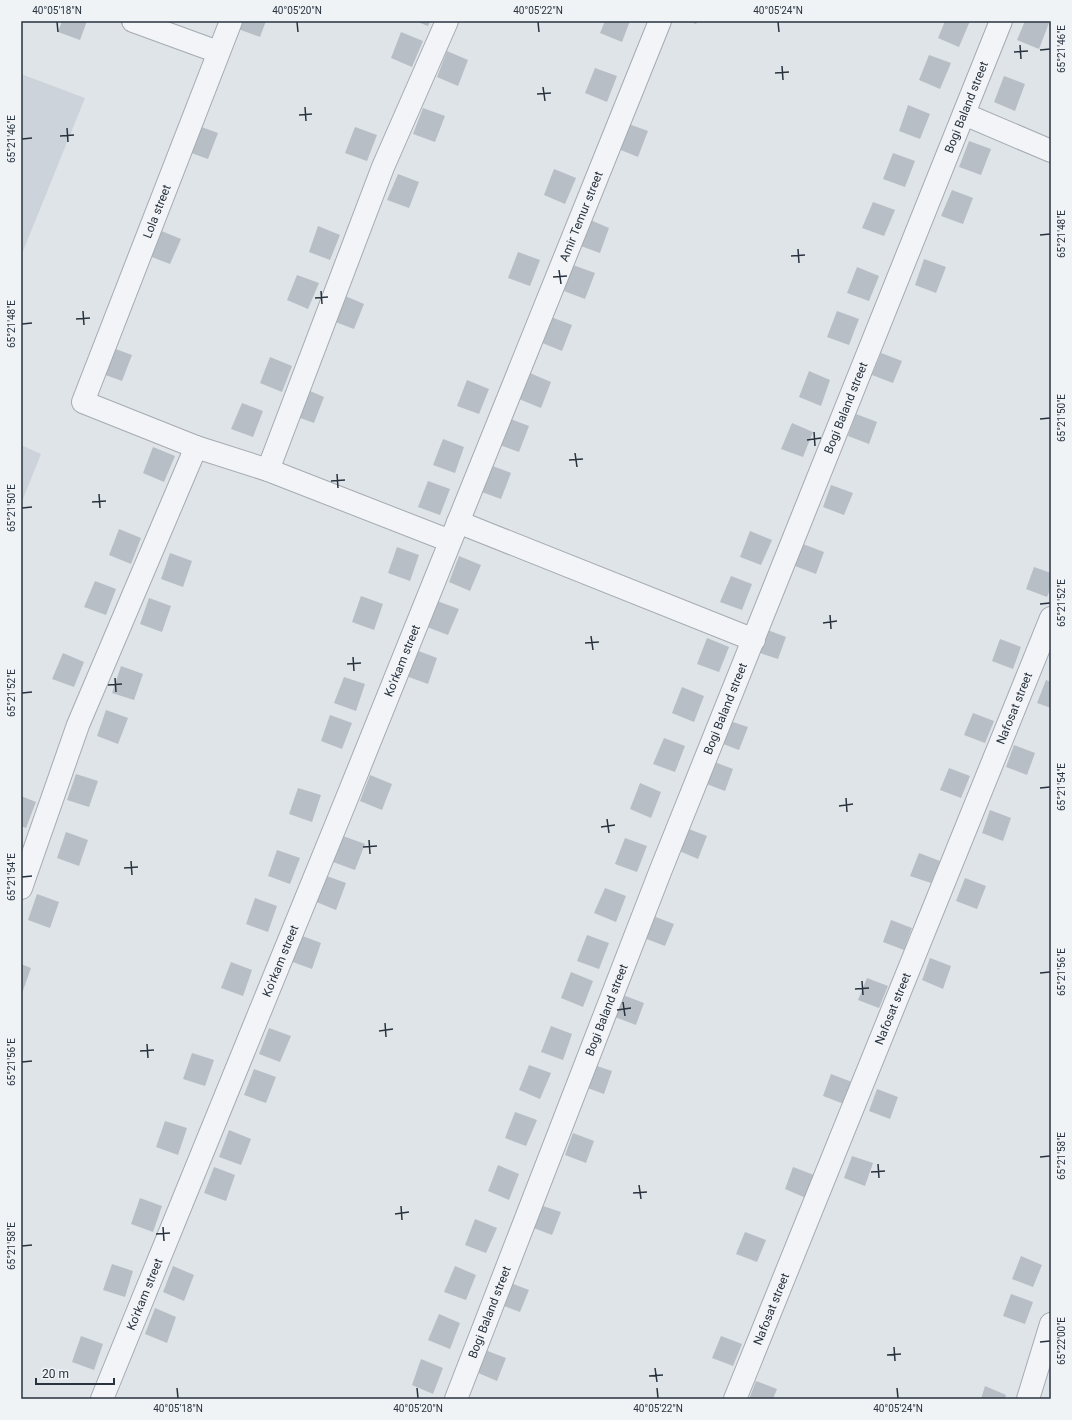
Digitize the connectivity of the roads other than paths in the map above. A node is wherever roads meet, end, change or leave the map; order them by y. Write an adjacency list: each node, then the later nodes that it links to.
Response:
1 (133, 21): 6 (street)
2 (231, 21): 6 (street, Lola street)
3 (447, 21): 10 (street)
4 (660, 21): 11 (street, Amir Temur street)
5 (1001, 21): 7 (street, Bogi Baland street)
6 (218, 52): 9 (street, Lola street)
7 (964, 114): 8 (street); 13 (street, Bogi Baland street)
8 (1051, 151)
9 (196, 447): 10 (street); 14 (street)
10 (268, 470): 11 (street)
11 (454, 532): 13 (street); 16 (street, Ko'rkam street)
12 (1051, 618): 18 (street, Nafosat street)
13 (754, 640): 17 (street, Bogi Baland street)
14 (21, 888)
15 (1051, 1324): 19 (street)
16 (102, 1399)
17 (456, 1399)
18 (735, 1399)
19 (1028, 1399)

